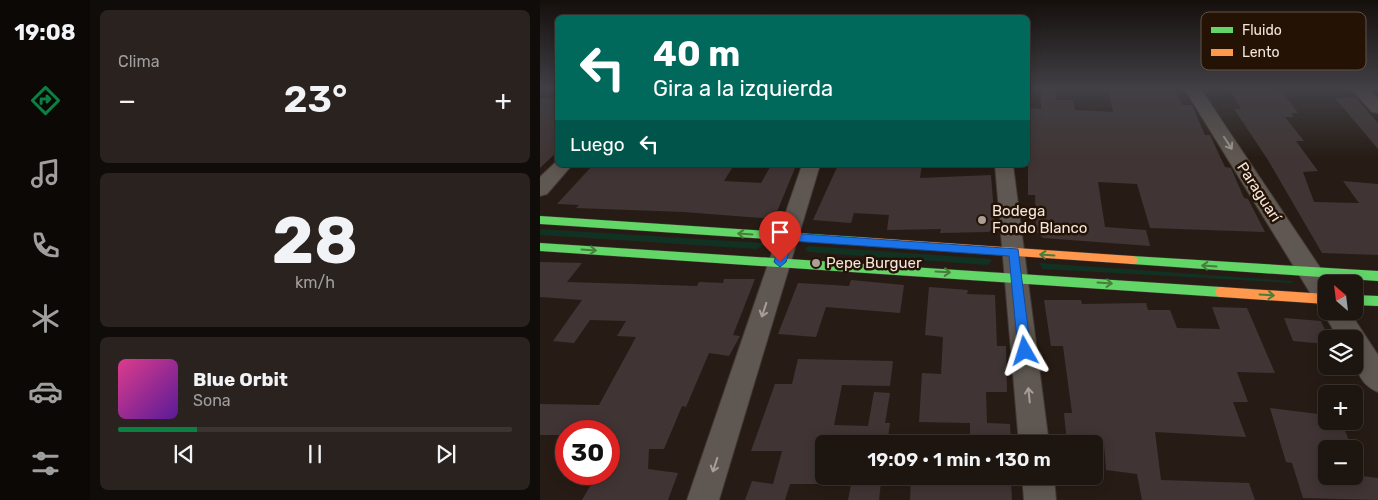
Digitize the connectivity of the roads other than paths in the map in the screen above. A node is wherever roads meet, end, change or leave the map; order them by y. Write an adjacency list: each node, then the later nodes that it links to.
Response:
1 (1207, 111): 10 (street, Paraguarí, one-way to 10)
2 (561, 167): 5 (street)
3 (810, 167): 8 (street)
4 (1004, 167): 9 (street)
5 (540, 189)
6 (540, 220): 8 (main road, one-way to 6)
7 (540, 247): 8 (main road, one-way to 8)
8 (784, 250): 9 (main road, one-way to 9); 9 (main road); 20 (street, one-way to 20)
9 (1015, 264): 10 (main road, one-way to 9); 13 (main road, one-way to 13); 18 (street, one-way to 9)
10 (1310, 272): 11 (main road); 12 (street, Paraguarí)
11 (1378, 276)
12 (1318, 285)
13 (1318, 297)
14 (1363, 300): 15 (main road)
15 (1378, 301)
16 (1363, 356): 17 (street)
17 (1378, 379)
18 (1033, 435)
19 (1039, 485): 21 (street)
20 (703, 500)
21 (1040, 500)

